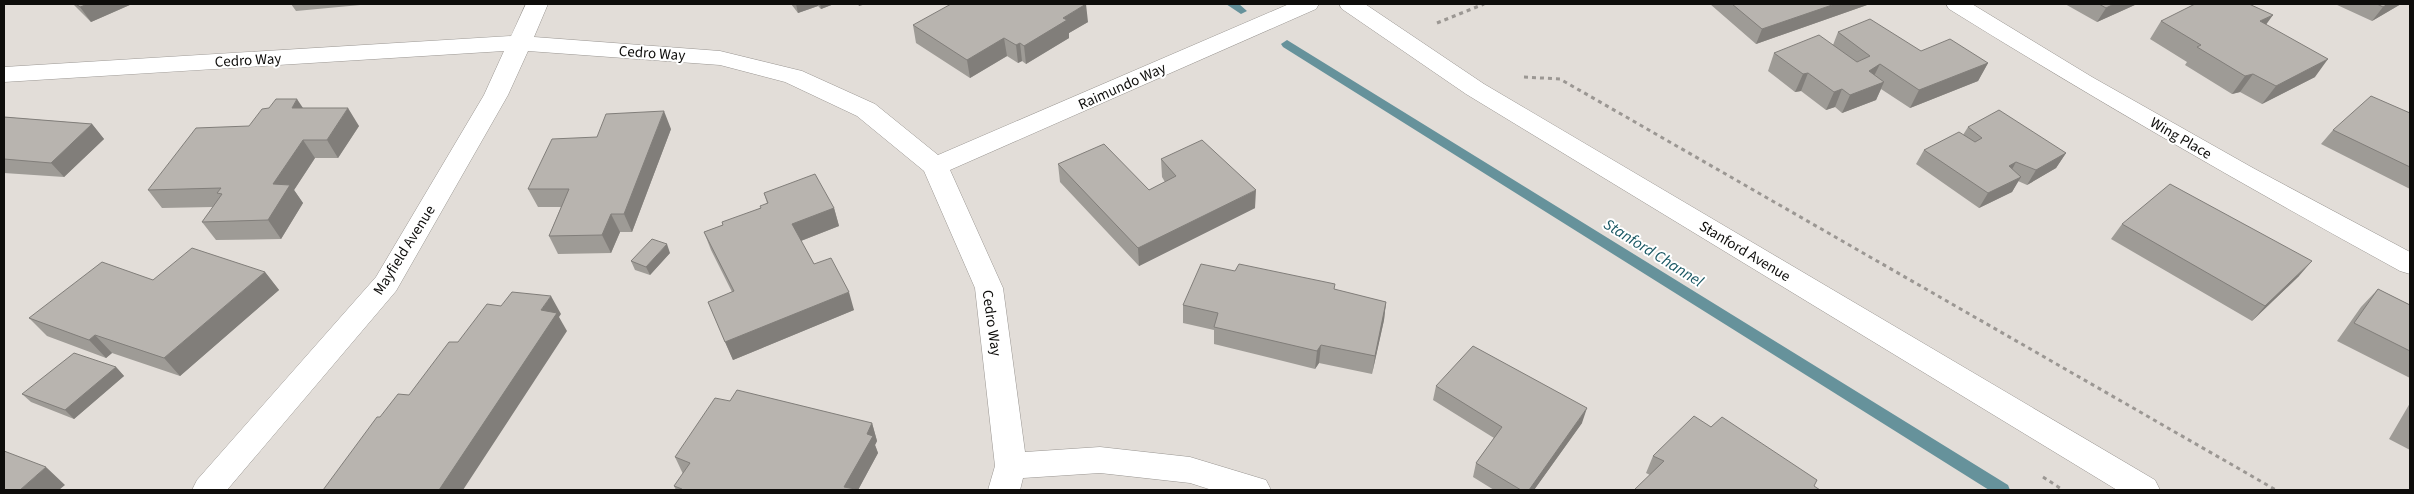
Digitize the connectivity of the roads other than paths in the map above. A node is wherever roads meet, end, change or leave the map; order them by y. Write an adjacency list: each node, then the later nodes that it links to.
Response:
1 (537, 4): 5 (street, Mayfield Avenue)
2 (1308, 4): 7 (street, Raimundo Way)
3 (1350, 4): 12 (street, Stanford Avenue)
4 (1958, 4): 8 (street, Wing Place)
5 (520, 43): 6 (street, Cedro Way); 7 (street, Cedro Way); 10 (street, Mayfield Avenue)
6 (4, 74)
7 (935, 166): 9 (street, Cedro Way)
8 (2410, 264)
9 (1007, 478): 11 (street)
10 (208, 490)
11 (1256, 490)
12 (2144, 490)

